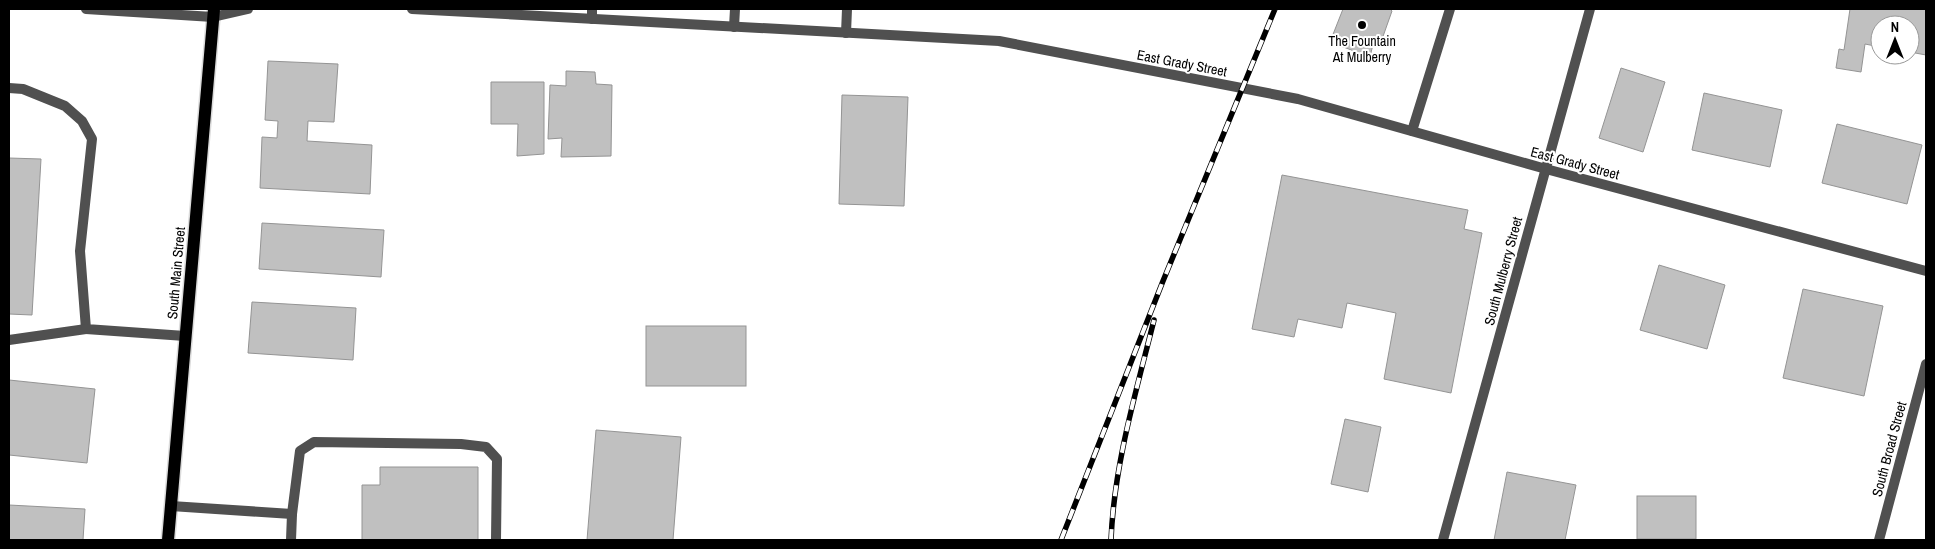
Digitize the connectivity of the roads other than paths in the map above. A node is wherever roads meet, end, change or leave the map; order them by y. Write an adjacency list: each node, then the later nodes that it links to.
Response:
1 (86, 9): 9 (street)
2 (248, 9): 9 (street)
3 (412, 9): 8 (street, East Grady Street)
4 (735, 9): 11 (street)
5 (847, 9): 12 (street)
6 (1450, 9): 14 (street)
7 (1590, 9): 15 (street, South Mulberry Street)
8 (521, 12): 10 (street, East Grady Street)
9 (213, 13): 18 (main road, South Main Street)
10 (592, 14): 11 (street, East Grady Street)
11 (734, 27): 12 (street, East Grady Street)
12 (846, 33): 14 (street, East Grady Street)
13 (9, 88): 17 (street)
14 (1412, 131): 15 (street, East Grady Street)
15 (1546, 169): 16 (street, East Grady Street); 26 (street, South Mulberry Street)
16 (1926, 271)
17 (86, 328): 18 (street); 19 (street)
18 (186, 336): 21 (main road, South Main Street)
19 (9, 340)
20 (1926, 364): 27 (street, South Broad Street)
21 (171, 506): 22 (street); 23 (main road, South Main Street)
22 (292, 514): 24 (street); 25 (street)
23 (168, 540)
24 (291, 540)
25 (496, 540)
26 (1443, 540)
27 (1879, 540)

